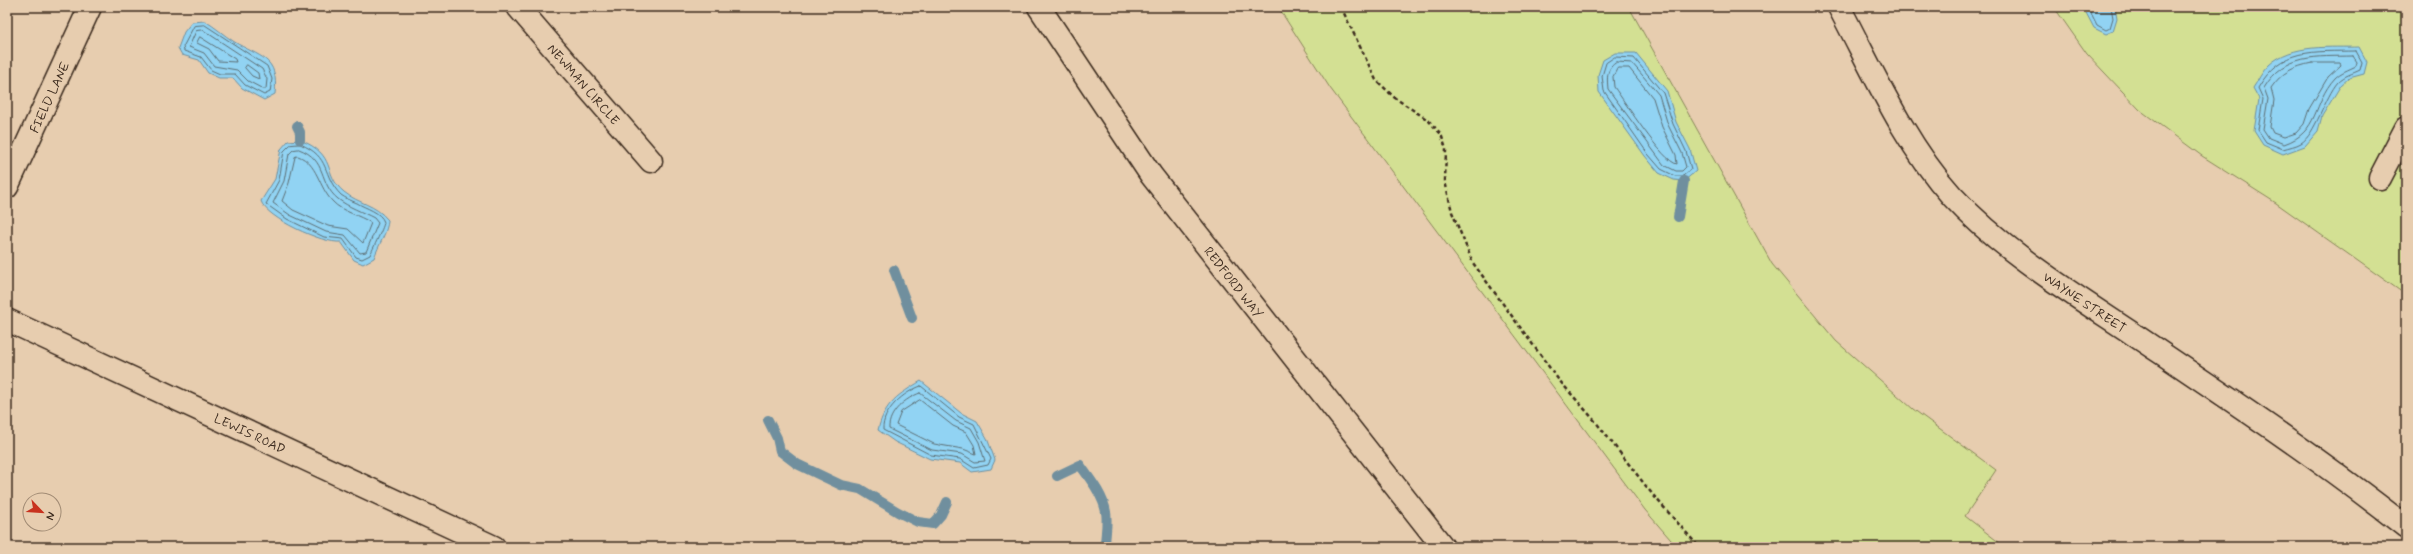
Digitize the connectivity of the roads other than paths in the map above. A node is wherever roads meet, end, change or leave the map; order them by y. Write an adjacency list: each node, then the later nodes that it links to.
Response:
1 (90, 7): 8 (street, FIELD LANE)
2 (518, 7): 6 (street, NEWMAN CIRCLE)
3 (1039, 7): 12 (street, REDFORD WAY)
4 (1839, 7): 10 (street, WAYNE STREET)
5 (2406, 128): 7 (street)
6 (651, 162)
7 (2380, 178)
8 (7, 187)
9 (7, 320): 11 (street, LEWIS ROAD)
10 (2406, 527)
11 (494, 547)
12 (1443, 547)

